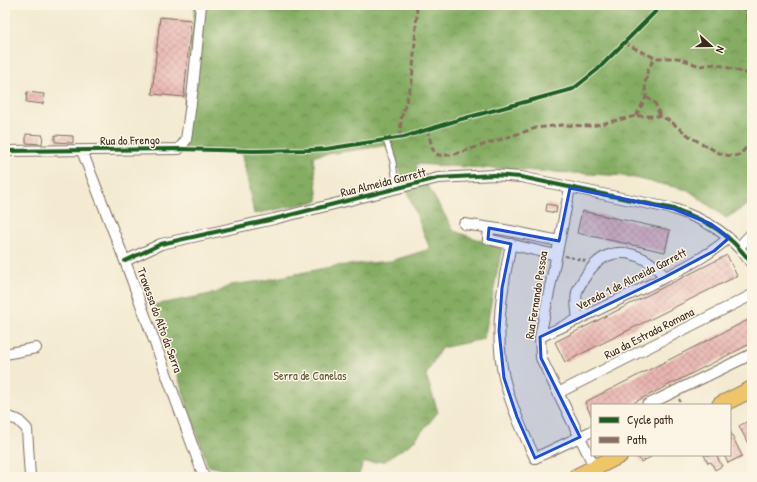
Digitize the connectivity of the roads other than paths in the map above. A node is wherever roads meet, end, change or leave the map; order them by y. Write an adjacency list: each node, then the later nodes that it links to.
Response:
1 (201, 5): 4 (street, Rua do Frengo)
2 (386, 140): 6 (lane)
3 (5, 151): 4 (street)
4 (82, 151): 15 (street, Travessa do Alto da Serra)
5 (570, 188): 6 (street, Rua Almeida Garrett); 10 (street, Rua Almeida Garrett); 11 (street, Rua Fernando Pessoa)
6 (397, 189): 15 (street, Rua Almeida Garrett)
7 (464, 224): 8 (street)
8 (489, 228): 11 (street); 12 (street)
9 (752, 233): 13 (street)
10 (729, 238): 13 (street, Rua Almeida Garrett); 17 (street, Vereda 1 de Almeida Garrett)
11 (559, 241): 14 (street, Rua Fernando Pessoa)
12 (511, 244): 14 (street); 30 (street)
13 (739, 247): 16 (street, Rua Almeida Garrett)
14 (556, 255): 20 (street, Rua Fernando Pessoa)
15 (125, 261): 34 (street, Travessa do Alto da Serra)
16 (752, 264)
17 (665, 277): 19 (street, Vereda 1 de Almeida Garrett); 19 (street)
18 (752, 295): 25 (street, Rua da Estrada Romana)
19 (578, 320): 20 (street, Vereda 1 de Almeida Garrett)
20 (540, 337): 25 (street, Rua Fernando Pessoa)
21 (36, 348): 22 (street)
22 (5, 354)
23 (752, 354): 26 (street)
24 (752, 389): 27 (main road)
25 (558, 393): 30 (street, Rua Fernando Pessoa)
26 (648, 404)
27 (722, 404)
28 (5, 416): 33 (street)
29 (591, 432): 30 (street)
30 (580, 437): 32 (street, Rua Fernando Pessoa)
31 (618, 456): 32 (main road)
32 (595, 468): 35 (main road)
33 (30, 477)
34 (204, 477)
35 (576, 477)

